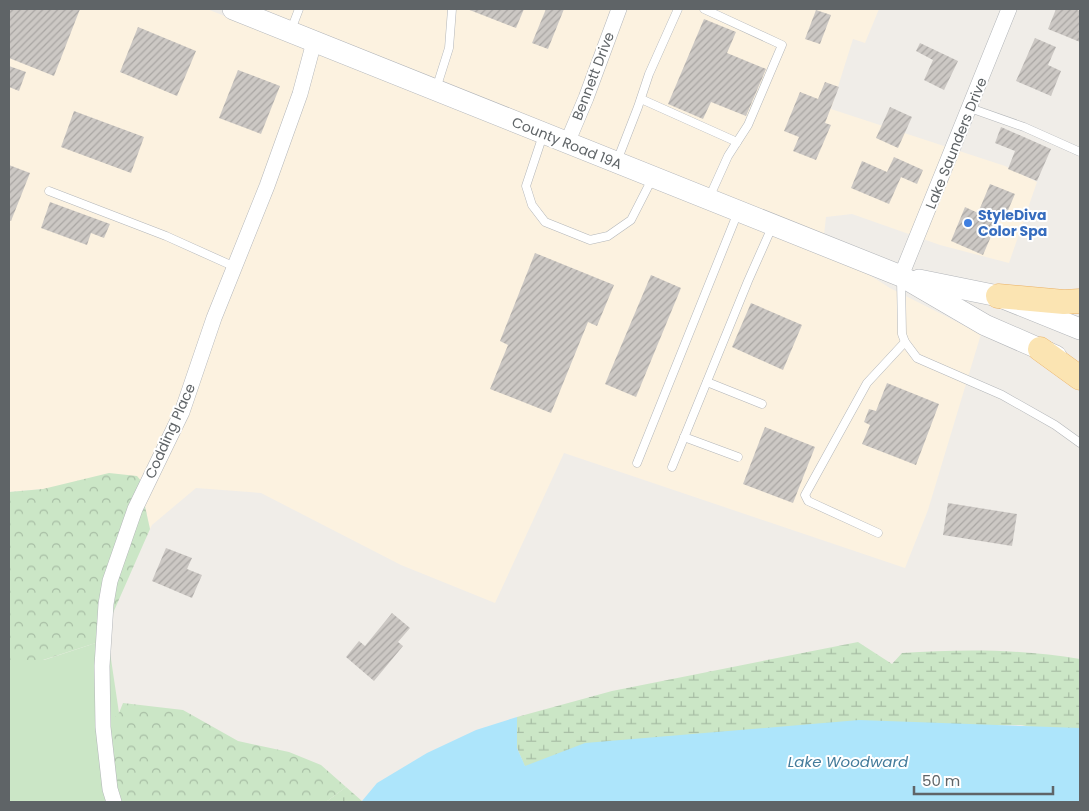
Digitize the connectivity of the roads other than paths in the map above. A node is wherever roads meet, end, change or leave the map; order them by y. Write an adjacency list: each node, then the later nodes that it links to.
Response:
1 (233, 9): 8 (main road, County Road 19A)
2 (299, 9): 8 (lane)
3 (452, 9): 10 (lane)
4 (620, 9): 15 (street, Bennett Drive)
5 (678, 9): 11 (lane)
6 (704, 9): 14 (lane)
7 (1009, 9): 12 (street, Lake Saunders Drive)
8 (291, 32): 9 (main road, County Road 19A)
9 (314, 42): 10 (main road, County Road 19A); 23 (street, Codding Place)
10 (436, 90): 13 (main road, County Road 19A)
11 (641, 99): 14 (lane); 17 (lane)
12 (970, 108): 16 (lane); 24 (street, Lake Saunders Drive)
13 (544, 134): 15 (main road, County Road 19A); 18 (lane)
14 (737, 142): 20 (lane)
15 (567, 143): 17 (main road, County Road 19A)
16 (1080, 152)
17 (616, 163): 18 (main road, County Road 19A)
18 (653, 178): 20 (main road, County Road 19A)
19 (50, 191): 23 (lane)
20 (708, 199): 21 (main road, County Road 19A)
21 (738, 211): 22 (main road, County Road 19A); 37 (lane)
22 (773, 225): 24 (main road, County Road 19A); 32 (lane)
23 (235, 267): 40 (street, Codding Place)
24 (902, 276): 25 (main road); 28 (lane); 29 (main road)
25 (998, 296): 26 (main road); 27 (main road)
26 (1080, 301)
27 (1080, 329)
28 (905, 342): 35 (lane); 39 (lane)
29 (1040, 349): 30 (main road); 31 (main road)
30 (1080, 366)
31 (1080, 378)
32 (707, 382): 33 (lane); 34 (lane)
33 (762, 404)
34 (684, 437): 36 (lane); 38 (lane)
35 (1080, 443)
36 (738, 457)
37 (637, 463)
38 (672, 467)
39 (878, 533)
40 (114, 802)

